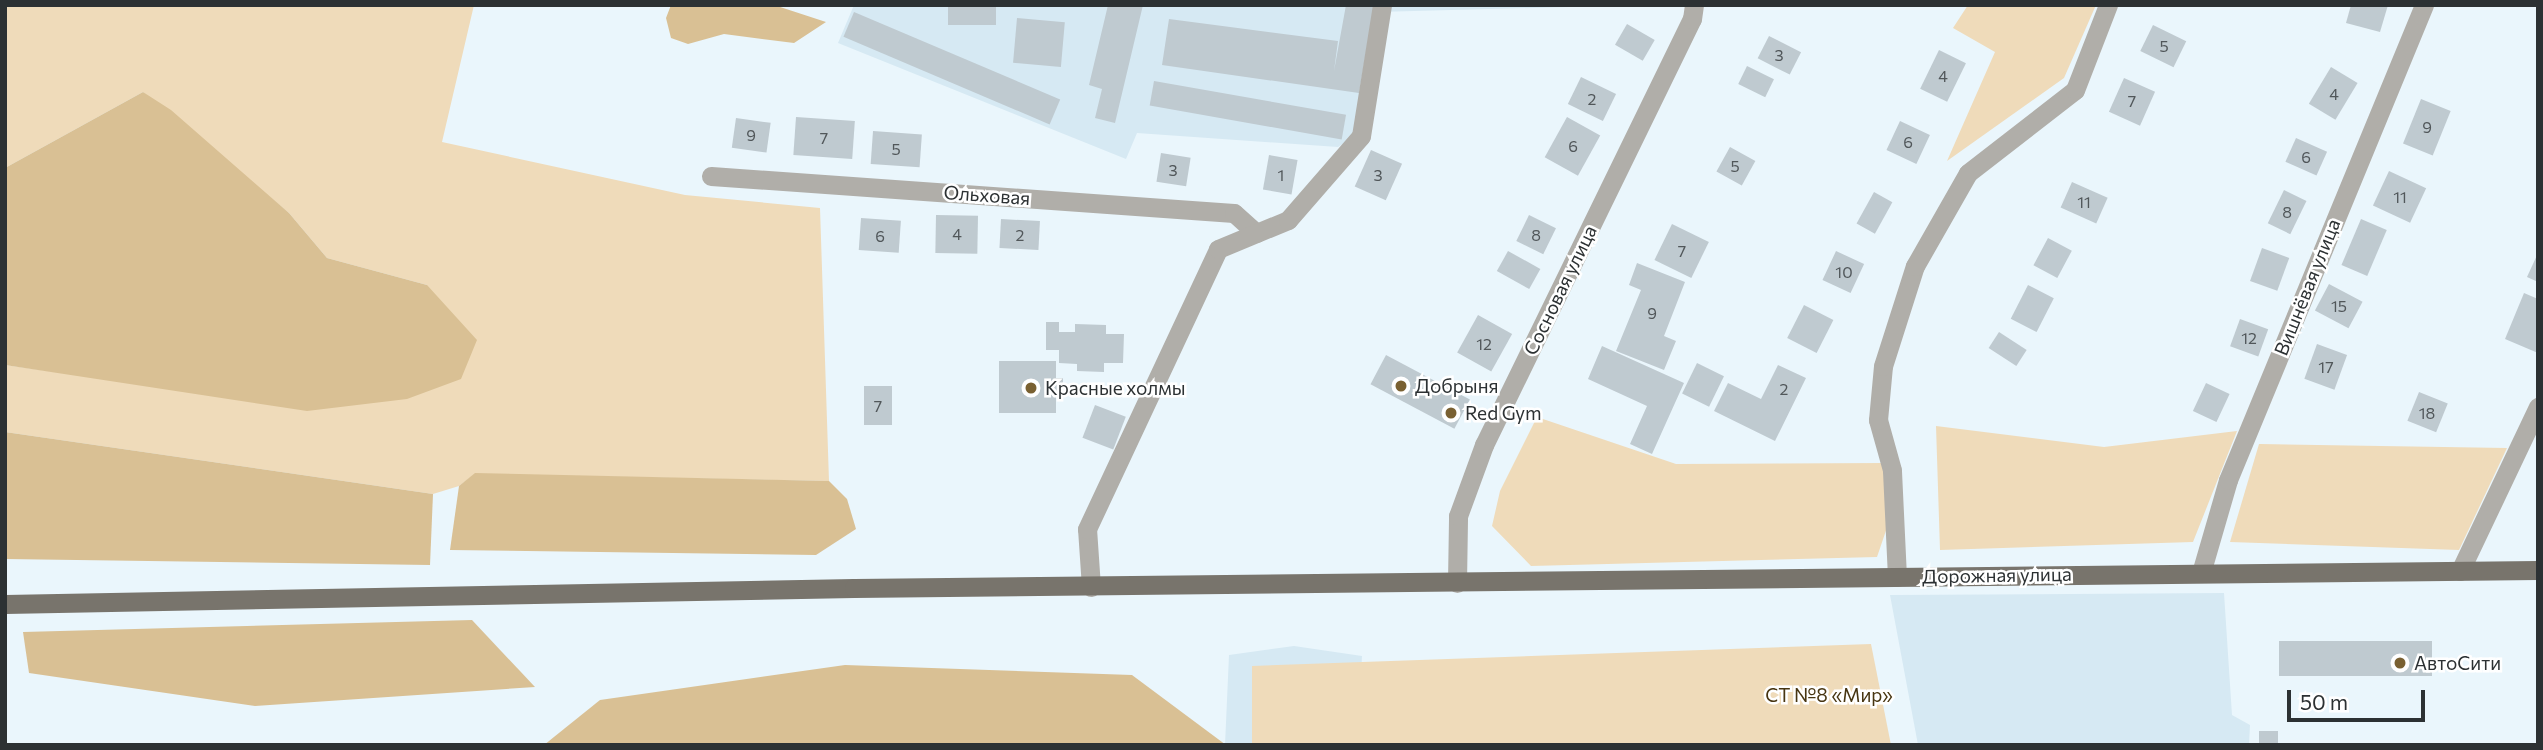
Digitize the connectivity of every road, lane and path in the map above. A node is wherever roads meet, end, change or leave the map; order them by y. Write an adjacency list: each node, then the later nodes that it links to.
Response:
1 (1382, 5): 6 (street)
2 (1694, 5): 12 (street, Сосновая улица)
3 (2108, 5): 11 (street)
4 (2424, 5): 10 (street, Вишнёвая улица)
5 (711, 176): 6 (street, Ольховая)
6 (1256, 233): 13 (street)
7 (2538, 407): 9 (street)
8 (2538, 570): 9 (main road, Дорожная улица)
9 (2460, 571): 10 (main road, Дорожная улица)
10 (2201, 573): 11 (main road, Дорожная улица)
11 (1896, 577): 12 (main road, Дорожная улица)
12 (1457, 583): 13 (main road, Дорожная улица)
13 (1091, 587): 14 (main road, Дорожная улица)
14 (5, 604)

